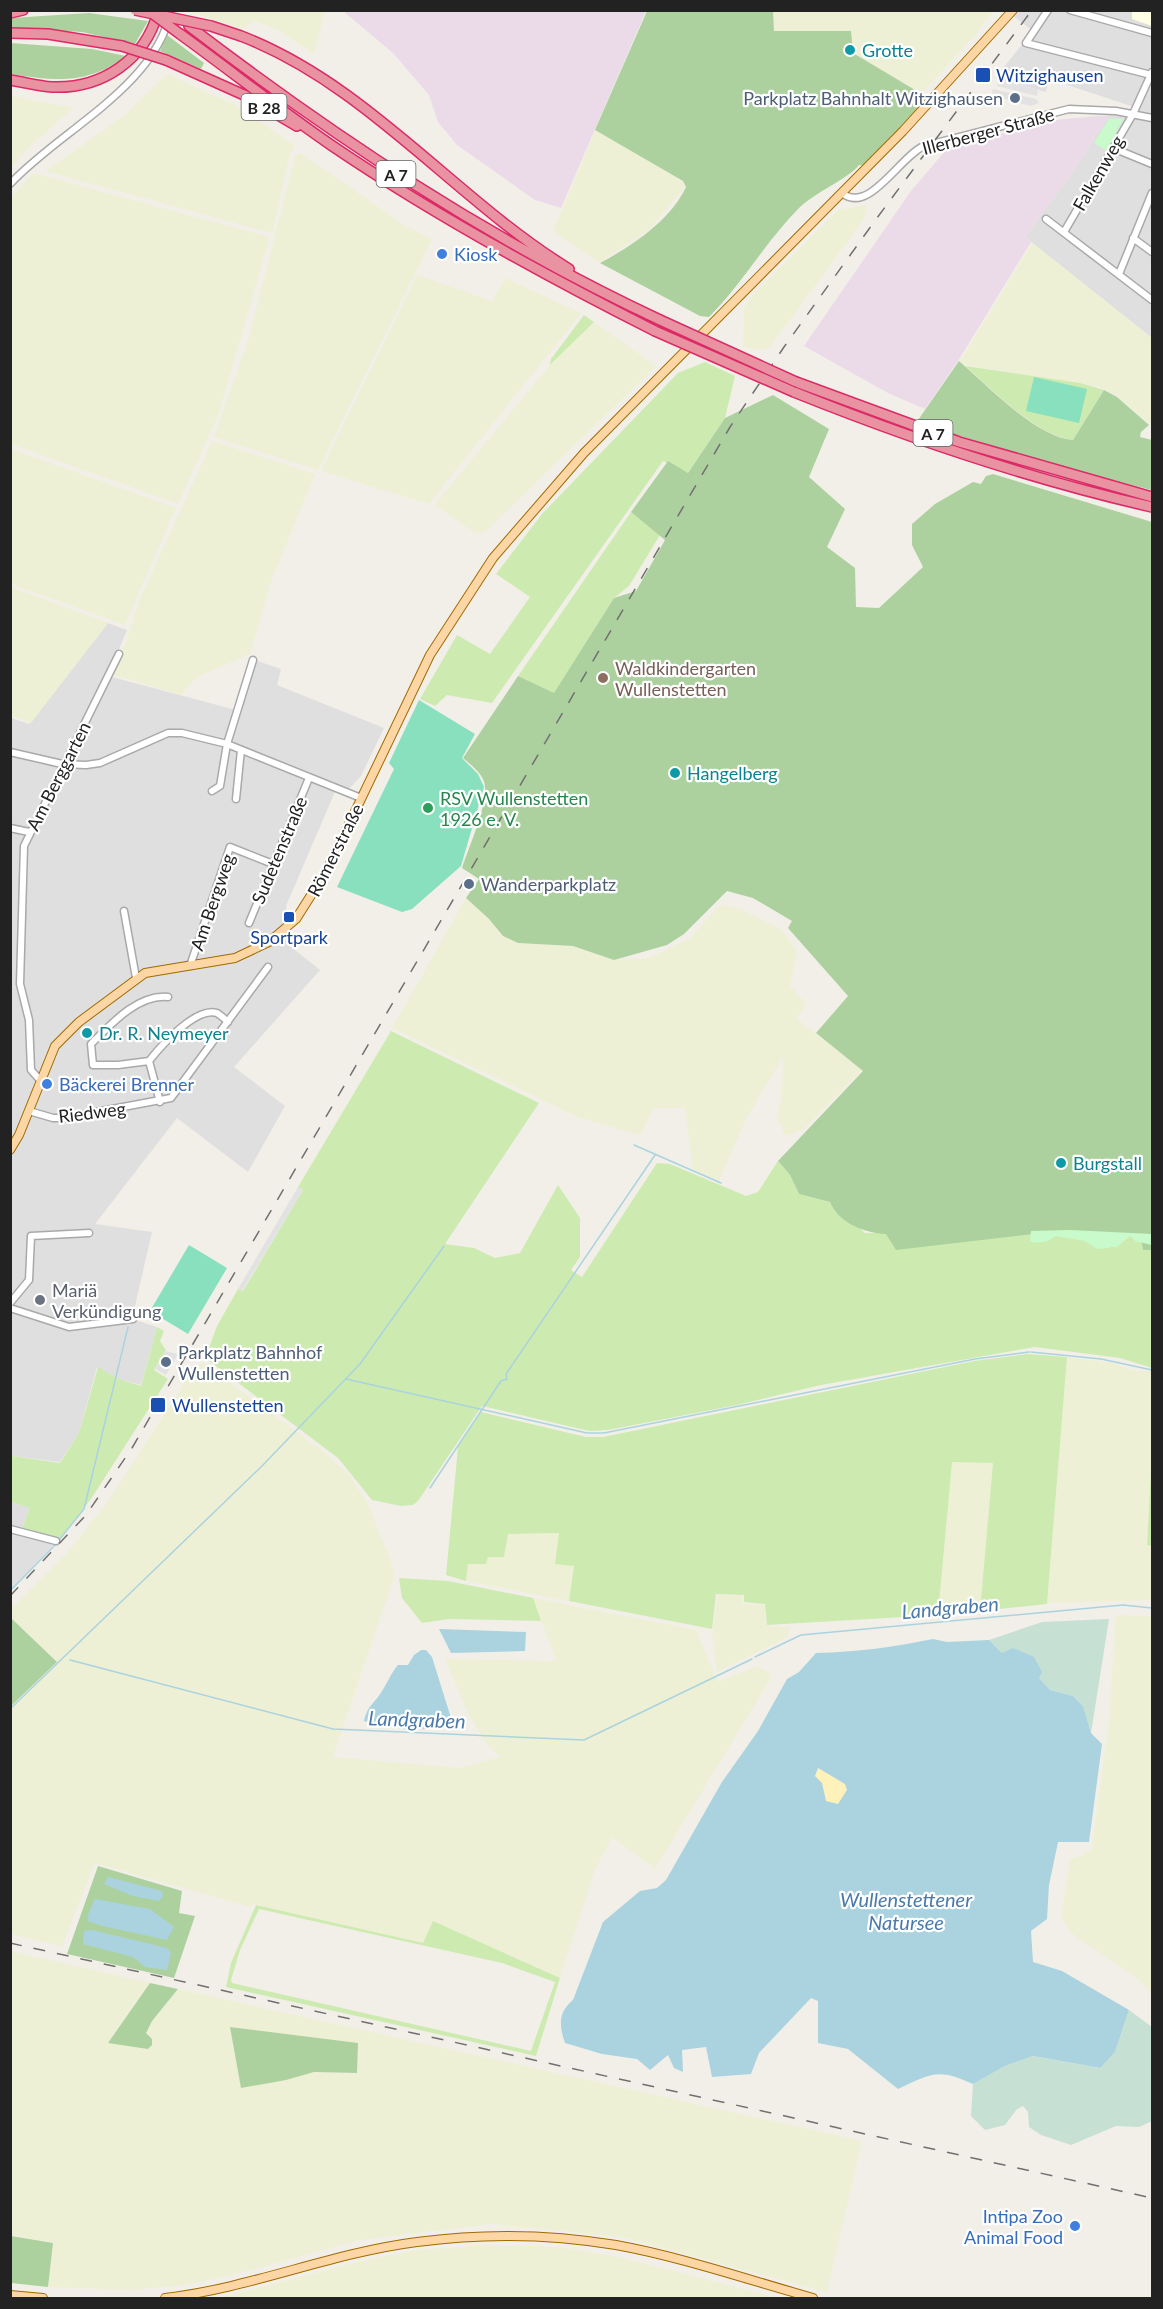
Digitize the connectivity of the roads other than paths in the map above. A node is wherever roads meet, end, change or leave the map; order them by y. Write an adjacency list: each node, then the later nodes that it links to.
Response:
1 (23, 10): 9 (highway)
2 (135, 10): 28 (highway, bridge)
3 (148, 10): 16 (highway, A 7, bridge)
4 (158, 10): 13 (highway)
5 (170, 10): 19 (street); 28 (highway, A 7, bridge)
6 (1013, 10): 20 (main road, Römerstraße)
7 (1048, 10): 12 (street)
8 (1070, 10): 11 (street)
9 (10, 13)
10 (10, 33): 16 (highway, B 28, bridge)
11 (1152, 33)
12 (1152, 74): 14 (street, Falkenweg)
13 (10, 80)
14 (1133, 114): 15 (street, Illerberger Straße); 17 (street, Falkenweg); 20 (street, Illerberger Straße)
15 (1152, 118)
16 (330, 144): 30 (highway, A 7, bridge)
17 (1113, 148): 18 (street); 24 (street, Falkenweg)
18 (1152, 164)
19 (10, 184)
20 (842, 193): 41 (main road, Römerstraße)
21 (1152, 193): 22 (street)
22 (1150, 205): 25 (street)
23 (1046, 219): 24 (street)
24 (1064, 232): 27 (street)
25 (1133, 238): 26 (street); 27 (street)
26 (1152, 252)
27 (1119, 274): 29 (street)
28 (617, 300): 30 (highway, A 7, bridge)
29 (1152, 300)
30 (1089, 486): 31 (highway, A 7); 32 (highway, A 7)
31 (1152, 497)
32 (1152, 507)
33 (119, 654): 38 (street, Am Berggarten)
34 (253, 660): 35 (street)
35 (227, 744): 36 (street); 38 (street); 40 (street)
36 (241, 750): 39 (street); 42 (street)
37 (10, 752): 38 (street)
38 (62, 764): 44 (street, Am Berggarten)
39 (309, 778): 41 (street); 45 (street, Sudetenstraße)
40 (212, 791)
41 (361, 798): 48 (main road, Römerstraße)
42 (236, 799)
43 (10, 828): 44 (street)
44 (29, 832): 54 (street, Am Berggarten)
45 (273, 864): 47 (street, Sudetenstraße); 48 (street, Am Bergweg)
46 (124, 911): 50 (street)
47 (249, 923)
48 (190, 966): 50 (main road, Römerstraße)
49 (268, 967): 52 (street, Riedweg)
50 (136, 978): 54 (main road, Römerstraße)
51 (168, 997): 53 (street)
52 (228, 1022): 53 (street); 55 (street, Riedweg)
53 (149, 1061): 55 (street)
54 (40, 1080): 56 (main road, Römerstraße)
55 (160, 1102): 56 (street, Riedweg)
56 (29, 1111): 57 (main road, Römerstraße)
57 (10, 1150)
58 (89, 1233): 59 (street)
59 (10, 1303)
60 (10, 1308): 61 (street)
61 (133, 1319)
62 (10, 1528): 63 (street)
63 (56, 1541)
64 (16, 2297): 65 (main road)
65 (43, 2298)
66 (165, 2298): 67 (main road)
67 (813, 2298)

